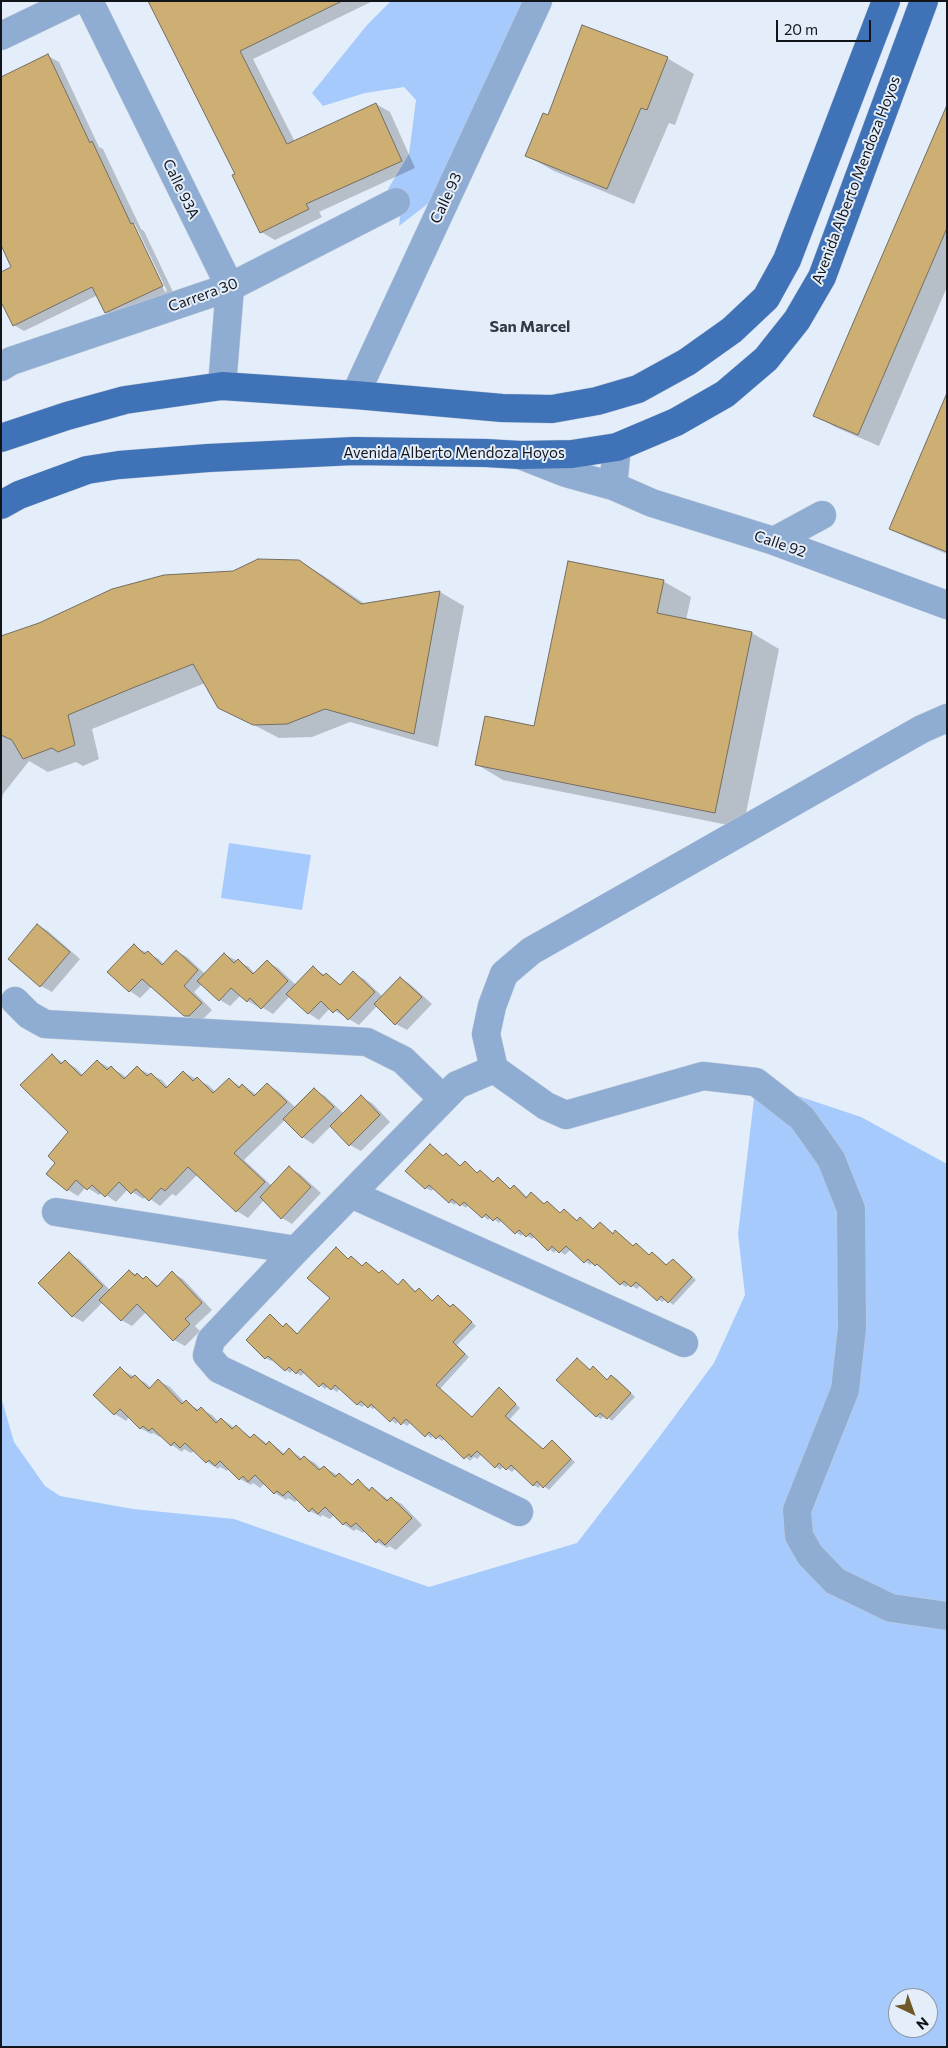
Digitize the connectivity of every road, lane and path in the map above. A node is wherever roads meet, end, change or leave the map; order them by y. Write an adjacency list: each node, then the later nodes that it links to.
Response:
1 (74, 1): 6 (street)
2 (89, 1): 8 (street, Calle 93A)
3 (538, 1): 11 (street, Calle 93)
4 (886, 1): 11 (main road)
5 (924, 1): 13 (main road, Avenida Alberto Mendoza Hoyos)
6 (1, 36)
7 (396, 202): 8 (street, Carrera 30)
8 (230, 287): 9 (street, Carrera 30); 10 (street)
9 (4, 356)
10 (222, 386): 11 (main road); 12 (main road)
11 (355, 394)
12 (1, 438)
13 (616, 446): 14 (main road, Avenida Alberto Mendoza Hoyos); 15 (street)
14 (520, 455): 15 (street, Calle 92); 16 (main road, Avenida Alberto Mendoza Hoyos)
15 (612, 486): 18 (street, Calle 92)
16 (1, 505)
17 (822, 515): 18 (street)
18 (774, 541): 19 (street, Calle 92)
19 (947, 605)
20 (947, 718): 22 (street)
21 (15, 1001): 23 (street)
22 (494, 1069): 23 (street); 29 (street)
23 (443, 1100): 24 (street)
24 (351, 1194): 26 (street); 27 (street)
25 (56, 1212): 26 (street)
26 (296, 1250): 28 (street)
27 (684, 1343)
28 (519, 1512)
29 (947, 1616)

